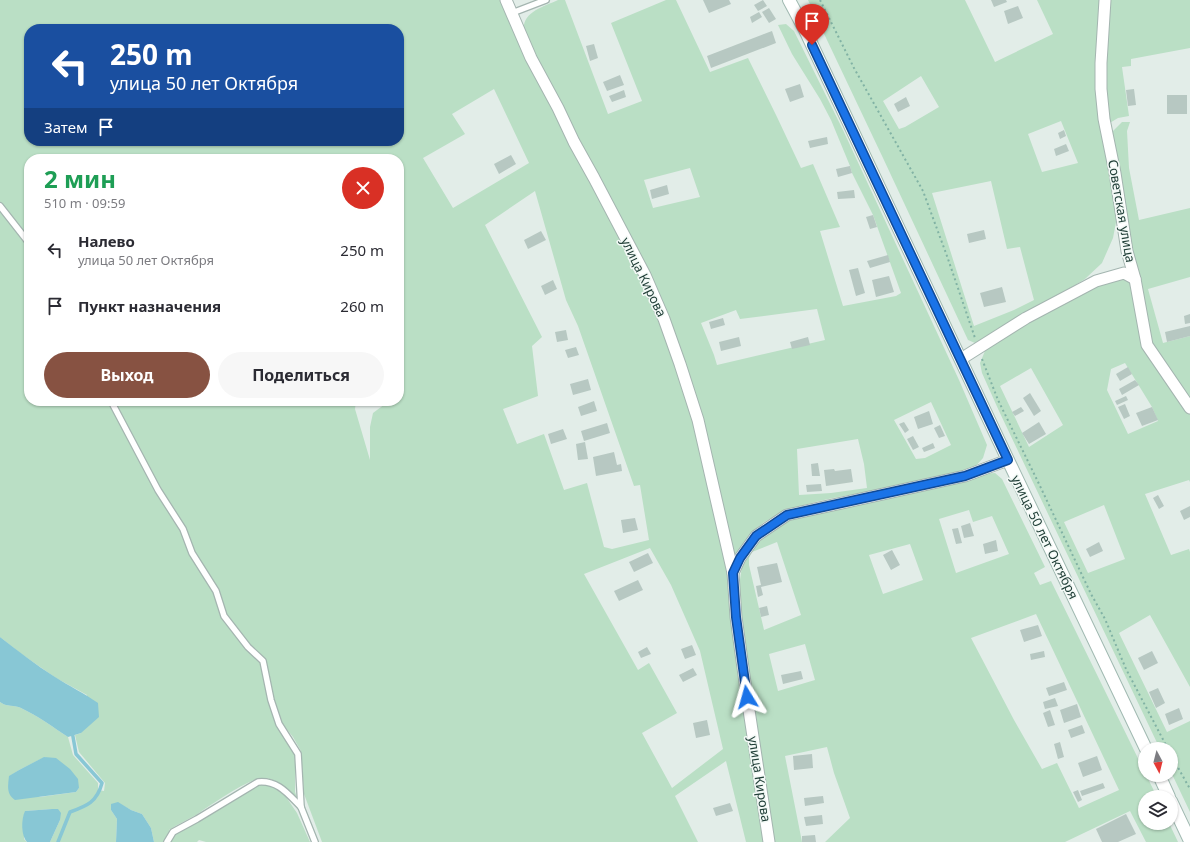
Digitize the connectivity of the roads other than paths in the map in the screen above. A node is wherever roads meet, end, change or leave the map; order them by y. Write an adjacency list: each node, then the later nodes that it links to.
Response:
1 (506, 0): 5 (street, улица Кирова)
2 (546, 0): 5 (lane)
3 (789, 0): 9 (main road, улица 50 лет Октября)
4 (1105, 0): 8 (street, Советская улица)
5 (512, 12): 13 (street, улица Кирова)
6 (0, 206): 7 (lane)
7 (24, 237)
8 (1135, 279): 9 (street); 11 (street, Советская улица)
9 (961, 359): 12 (main road, улица 50 лет Октября)
10 (114, 406): 15 (lane)
11 (1190, 408)
12 (1008, 460): 13 (street); 14 (main road, улица 50 лет Октября)
13 (733, 573): 20 (street, улица Кирова)
14 (1143, 742)
15 (301, 807): 18 (lane); 19 (lane)
16 (1178, 816): 17 (main road)
17 (1190, 841)
18 (168, 842)
19 (315, 842)
20 (769, 842)

